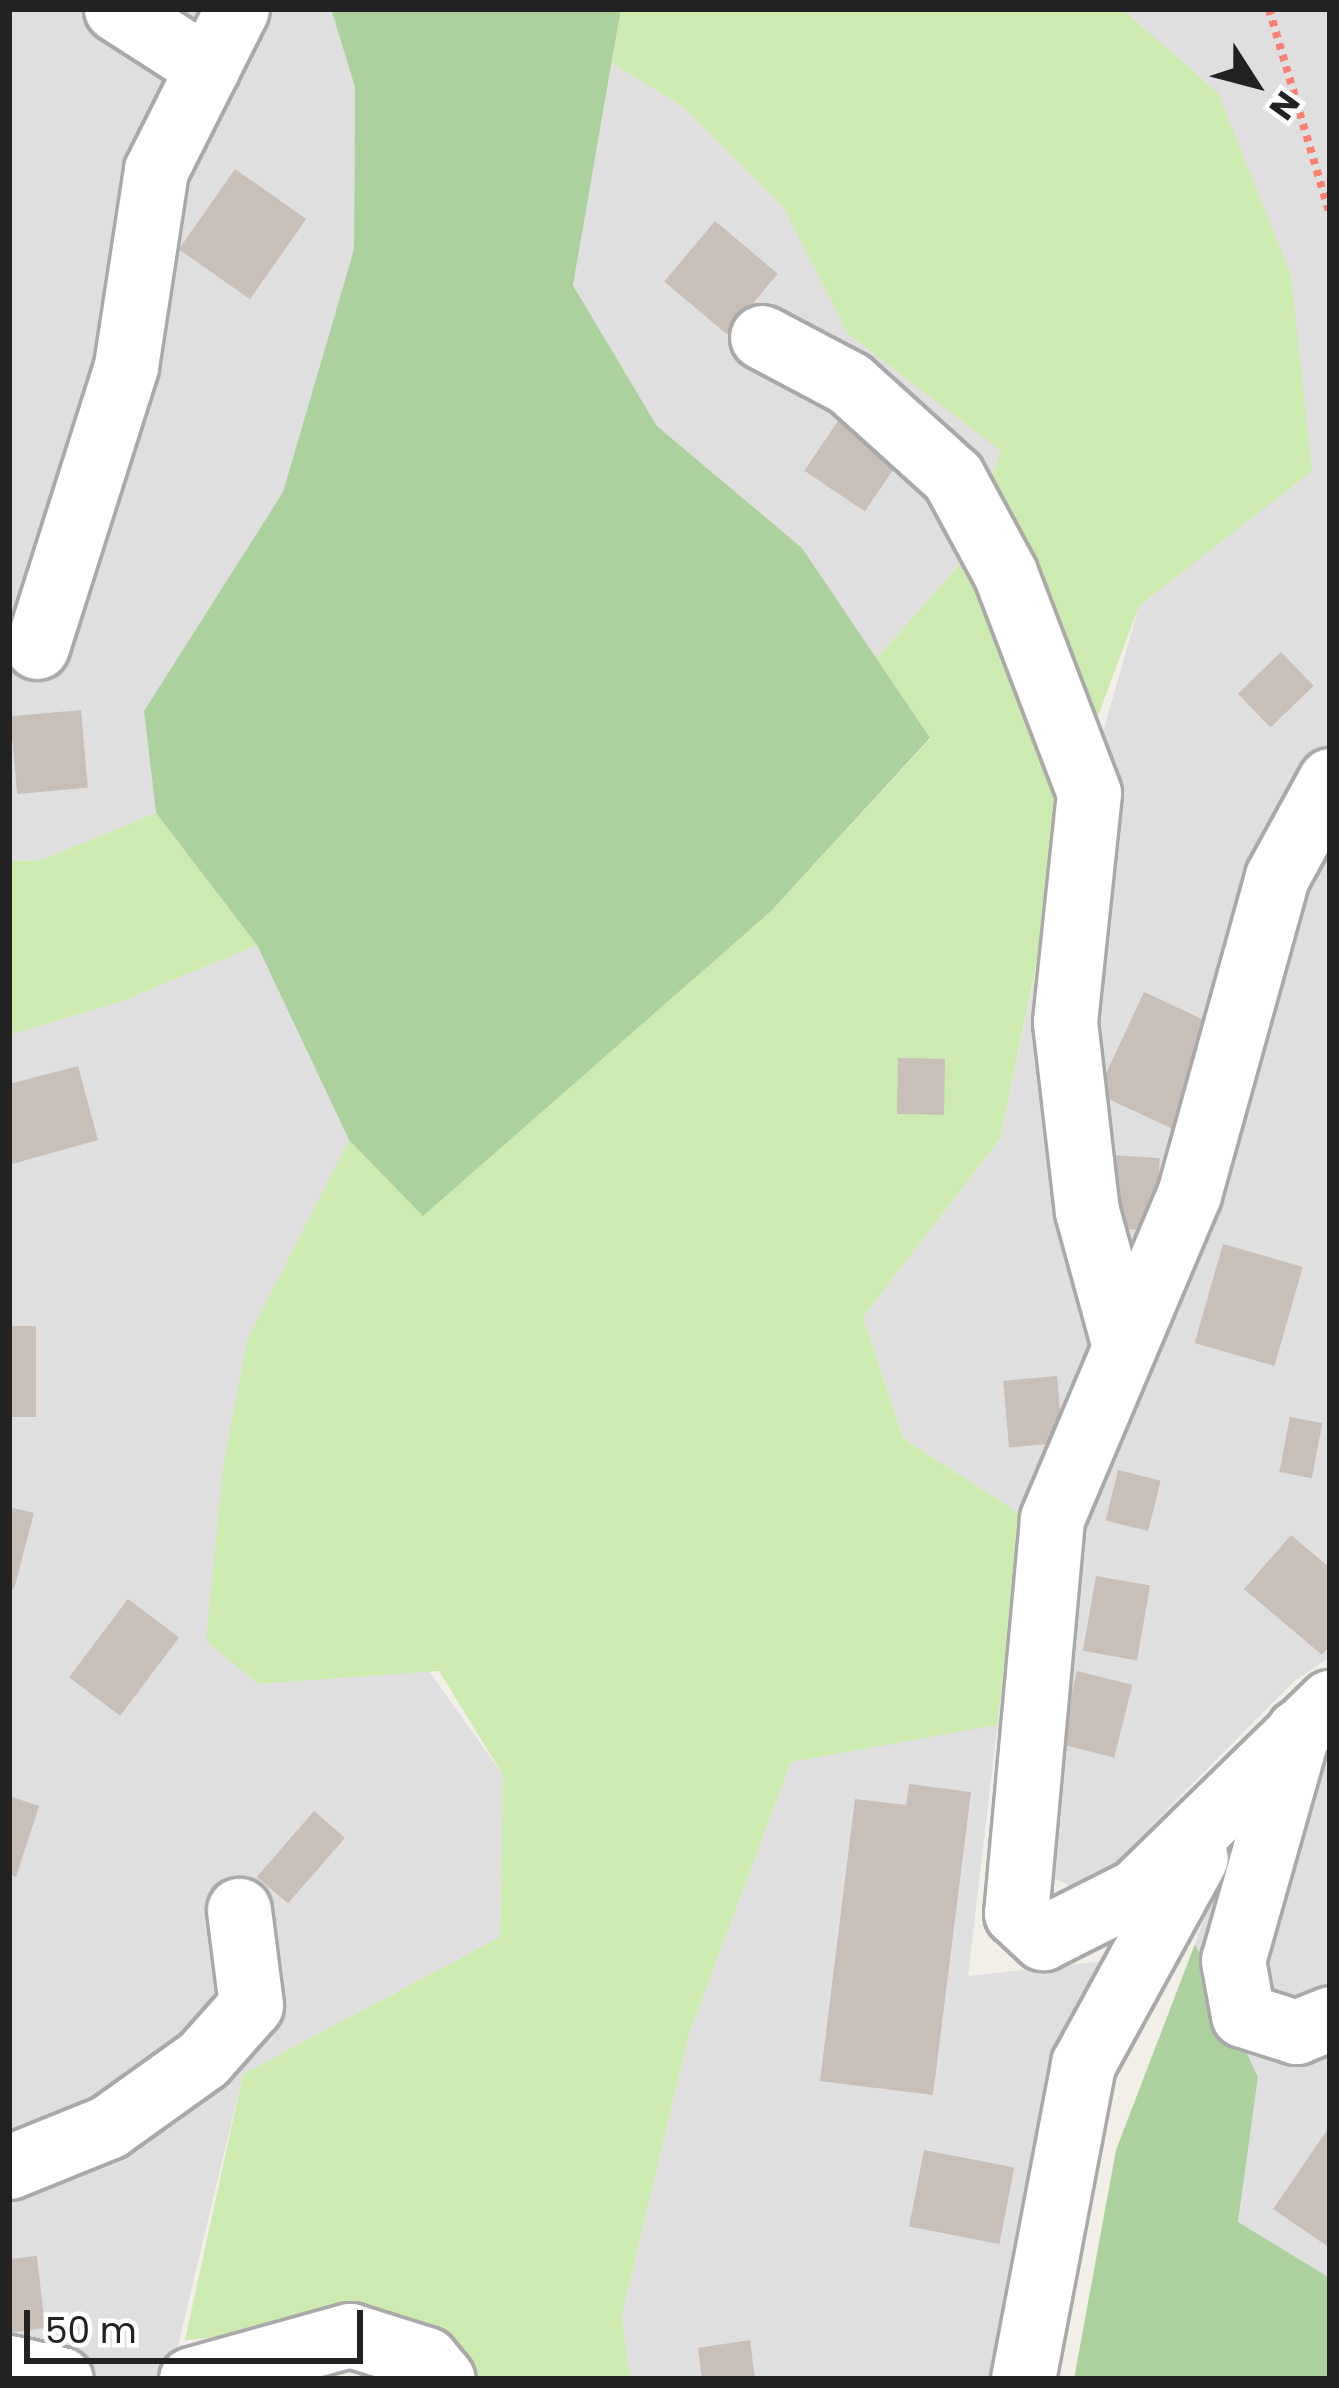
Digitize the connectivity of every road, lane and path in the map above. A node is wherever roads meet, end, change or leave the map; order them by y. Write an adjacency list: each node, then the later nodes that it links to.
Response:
1 (116, 9): 4 (street)
2 (237, 9): 4 (street)
3 (1269, 9): 5 (path)
4 (208, 68): 7 (street)
5 (1330, 215)
6 (762, 337): 9 (street)
7 (37, 647)
8 (1330, 781): 9 (street)
9 (1122, 1340): 11 (street)
10 (1315, 1713): 11 (street); 13 (street)
11 (1231, 1796): 19 (street)
12 (239, 1910): 14 (street)
13 (1330, 2018)
14 (9, 2167)
15 (9, 2368): 16 (street)
16 (61, 2379)
17 (191, 2379): 18 (street)
18 (443, 2379)
19 (1023, 2379)

